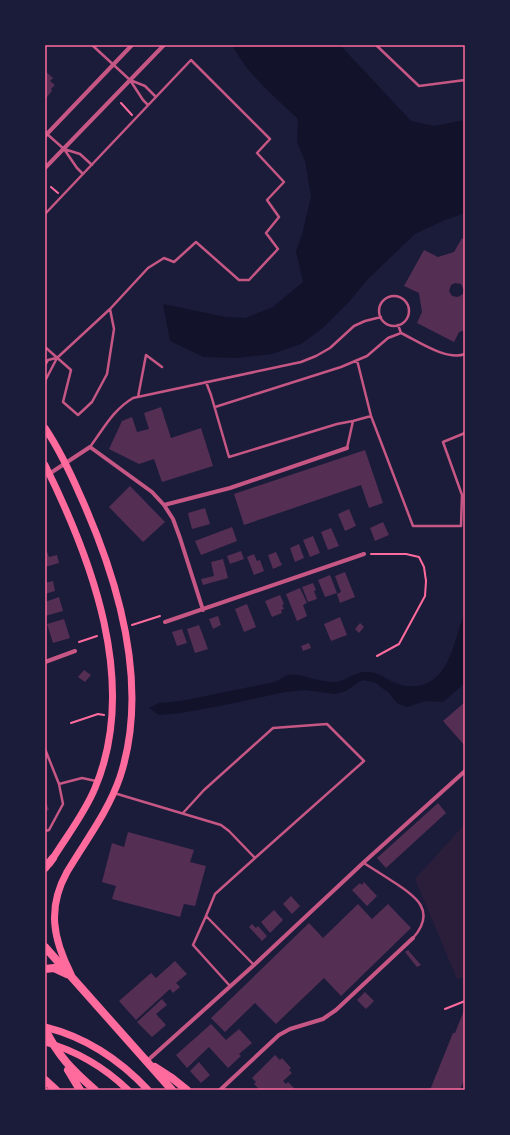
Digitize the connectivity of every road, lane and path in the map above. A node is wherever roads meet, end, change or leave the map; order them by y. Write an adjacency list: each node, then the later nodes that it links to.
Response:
1 (92, 45): 5 (lane)
2 (132, 45): 5 (street)
3 (164, 45): 6 (street)
4 (376, 45): 7 (lane)
5 (113, 64): 6 (lane); 12 (street)
6 (130, 80): 8 (lane); 10 (lane); 13 (street)
7 (465, 80)
8 (156, 97): 10 (lane); 18 (lane)
9 (121, 103): 11 (path)
10 (148, 105): 14 (lane)
11 (126, 110)
12 (46, 135): 13 (lane)
13 (64, 149): 14 (lane); 15 (street); 16 (lane)
14 (92, 165): 16 (lane)
15 (45, 168)
16 (83, 174): 17 (lane)
17 (45, 214)
18 (110, 309): 24 (lane); 24 (lane)
19 (380, 317): 20 (lane); 20 (lane); 29 (lane)
20 (398, 325): 21 (lane)
21 (401, 333): 23 (lane); 25 (lane)
22 (45, 347): 24 (lane)
23 (465, 354)
24 (57, 358): 26 (lane); 28 (lane)
25 (357, 360): 31 (lane); 32 (lane)
26 (45, 365)
27 (162, 367): 30 (lane)
28 (45, 381)
29 (206, 382): 30 (lane); 31 (lane)
30 (138, 397): 36 (lane)
31 (215, 407): 33 (lane)
32 (371, 416): 33 (lane); 35 (lane)
33 (353, 421): 37 (lane)
34 (45, 428): 38 (main road)
35 (465, 433)
36 (90, 447): 38 (street); 41 (street)
37 (347, 448): 41 (street)
38 (65, 463): 40 (street); 54 (main road)
39 (45, 465): 40 (main road)
40 (47, 475): 52 (main road)
41 (164, 505): 43 (street)
42 (364, 554): 43 (street); 46 (path)
43 (203, 610): 44 (street)
44 (165, 622)
45 (76, 651): 47 (street)
46 (377, 656)
47 (45, 662)
48 (98, 714): 49 (path)
49 (71, 723)
50 (45, 748): 53 (lane)
51 (465, 771): 59 (street)
52 (98, 782): 53 (lane); 57 (main road)
53 (60, 784): 56 (lane)
54 (114, 793): 55 (lane); 67 (main road)
55 (183, 813): 58 (lane); 58 (lane)
56 (45, 831)
57 (53, 858): 60 (main road); 61 (main road)
58 (255, 858): 62 (lane)
59 (363, 863): 63 (lane); 65 (street)
60 (45, 868)
61 (45, 872)
62 (206, 916): 65 (lane); 68 (lane)
63 (413, 938): 83 (street)
64 (45, 947): 67 (main road)
65 (254, 965): 68 (street)
66 (45, 968): 67 (main road)
67 (73, 978): 74 (main road)
68 (230, 987): 74 (street)
69 (465, 1001): 70 (path)
70 (445, 1009)
71 (45, 1028): 73 (main road); 80 (main road)
72 (45, 1042): 79 (main road)
73 (62, 1059): 77 (main road); 78 (main road)
74 (147, 1061): 81 (main road); 82 (main road)
75 (45, 1080): 76 (main road)
76 (56, 1090)
77 (80, 1090)
78 (95, 1090)
79 (128, 1090)
80 (148, 1090)
81 (172, 1090)
82 (187, 1090)
83 (220, 1090)

